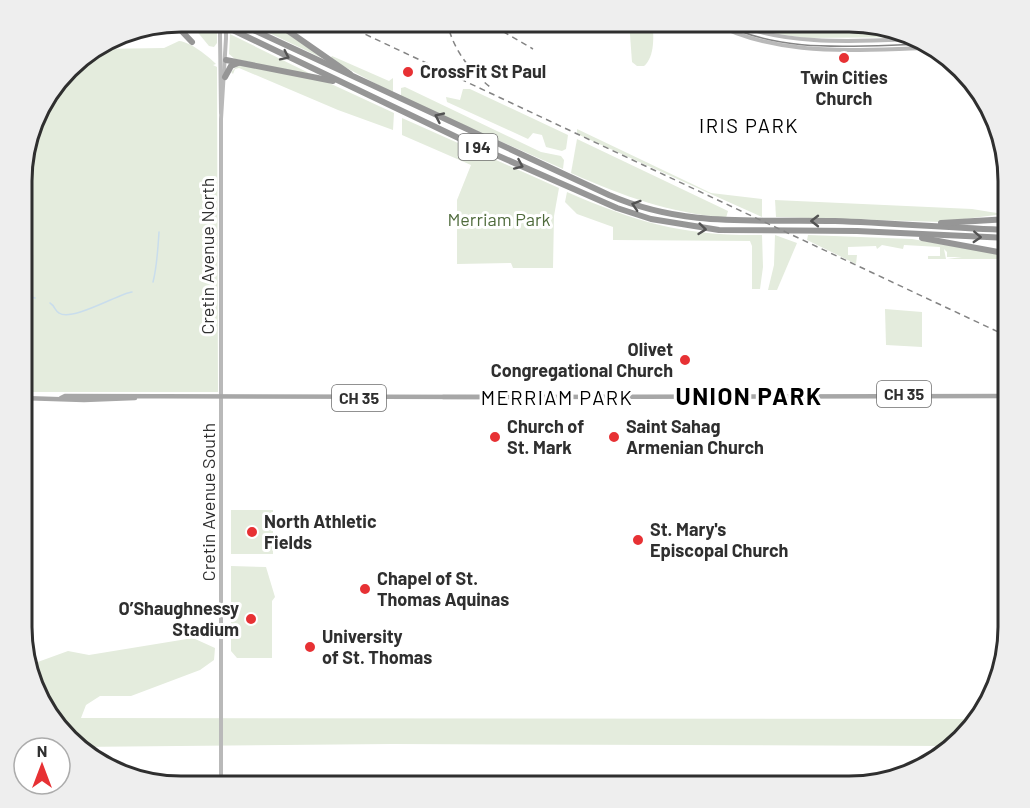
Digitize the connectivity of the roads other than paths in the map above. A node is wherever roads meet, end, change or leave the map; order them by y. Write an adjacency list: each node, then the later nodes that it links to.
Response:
1 (182, 32): 10 (highway)
2 (220, 32): 17 (main road, Cretin Avenue North, bridge)
3 (226, 32): 12 (main road, Cretin Avenue North, bridge)
4 (237, 32): 16 (highway, I 94, one-way to 16)
5 (257, 32): 15 (highway, I 94)
6 (290, 32): 15 (highway)
7 (731, 32): 11 (main road)
8 (760, 32): 9 (main road)
9 (897, 39)
10 (192, 42)
11 (916, 48)
12 (226, 60): 13 (highway); 14 (main road, Cretin Avenue North)
13 (238, 63): 14 (highway); 16 (highway)
14 (225, 76): 17 (main road, Cretin Avenue North)
15 (358, 80): 19 (highway, I 94, one-way to 15)
16 (342, 83): 21 (highway, I 94, one-way to 21)
17 (222, 114): 26 (main road, Cretin Avenue North)
18 (998, 218): 19 (highway)
19 (846, 222): 20 (highway, I 94)
20 (998, 229)
21 (835, 230): 22 (highway, I 94, one-way to 22); 23 (highway)
22 (998, 237)
23 (998, 252)
24 (998, 396): 26 (main road, CH 35)
25 (32, 398): 26 (main road, CH 35)
26 (222, 398): 27 (main road, Cretin Avenue South)
27 (221, 776)

